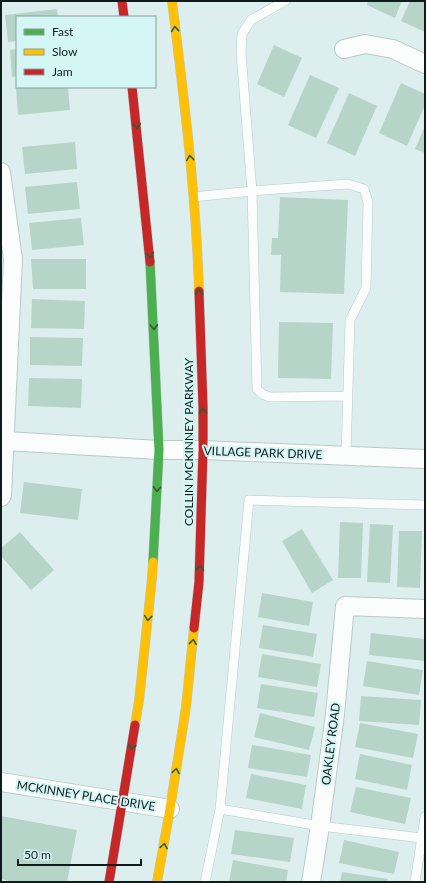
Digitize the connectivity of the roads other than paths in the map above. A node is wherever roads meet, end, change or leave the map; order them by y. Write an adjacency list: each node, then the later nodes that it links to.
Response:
1 (122, 1): 4 (street)
2 (172, 1): 10 (street, COLLIN MCKINNEY PARKWAY, one-way to 2)
3 (285, 1): 9 (lane)
4 (124, 16)
5 (344, 49): 6 (street)
6 (425, 64)
7 (132, 88): 14 (street, one-way to 14)
8 (1, 172): 11 (street)
9 (252, 191): 10 (lane); 12 (lane); 12 (lane)
10 (193, 197): 15 (street, COLLIN MCKINNEY PARKWAY, one-way to 10)
11 (6, 312): 13 (street)
12 (347, 396): 16 (lane)
13 (5, 441): 14 (street, VILLAGE PARK DRIVE); 18 (street)
14 (159, 450): 15 (street, VILLAGE PARK DRIVE); 22 (street, one-way to 22)
15 (203, 450): 16 (street, VILLAGE PARK DRIVE); 23 (street, COLLIN MCKINNEY PARKWAY, one-way to 15)
16 (346, 456): 17 (street, VILLAGE PARK DRIVE)
17 (425, 459)
18 (2, 496)
19 (425, 506): 24 (lane)
20 (425, 609): 26 (street, OAKLEY ROAD)
21 (1, 782): 22 (street, MCKINNEY PLACE DRIVE)
22 (123, 801): 23 (street, MCKINNEY PLACE DRIVE); 28 (street)
23 (170, 809): 29 (street, COLLIN MCKINNEY PARKWAY, one-way to 23)
24 (220, 810): 26 (lane); 30 (lane)
25 (425, 817): 27 (lane)
26 (320, 826): 27 (lane); 31 (street, OAKLEY ROAD)
27 (422, 838): 32 (lane)
28 (109, 882)
29 (157, 882)
30 (205, 882)
31 (311, 882)
32 (415, 882)

